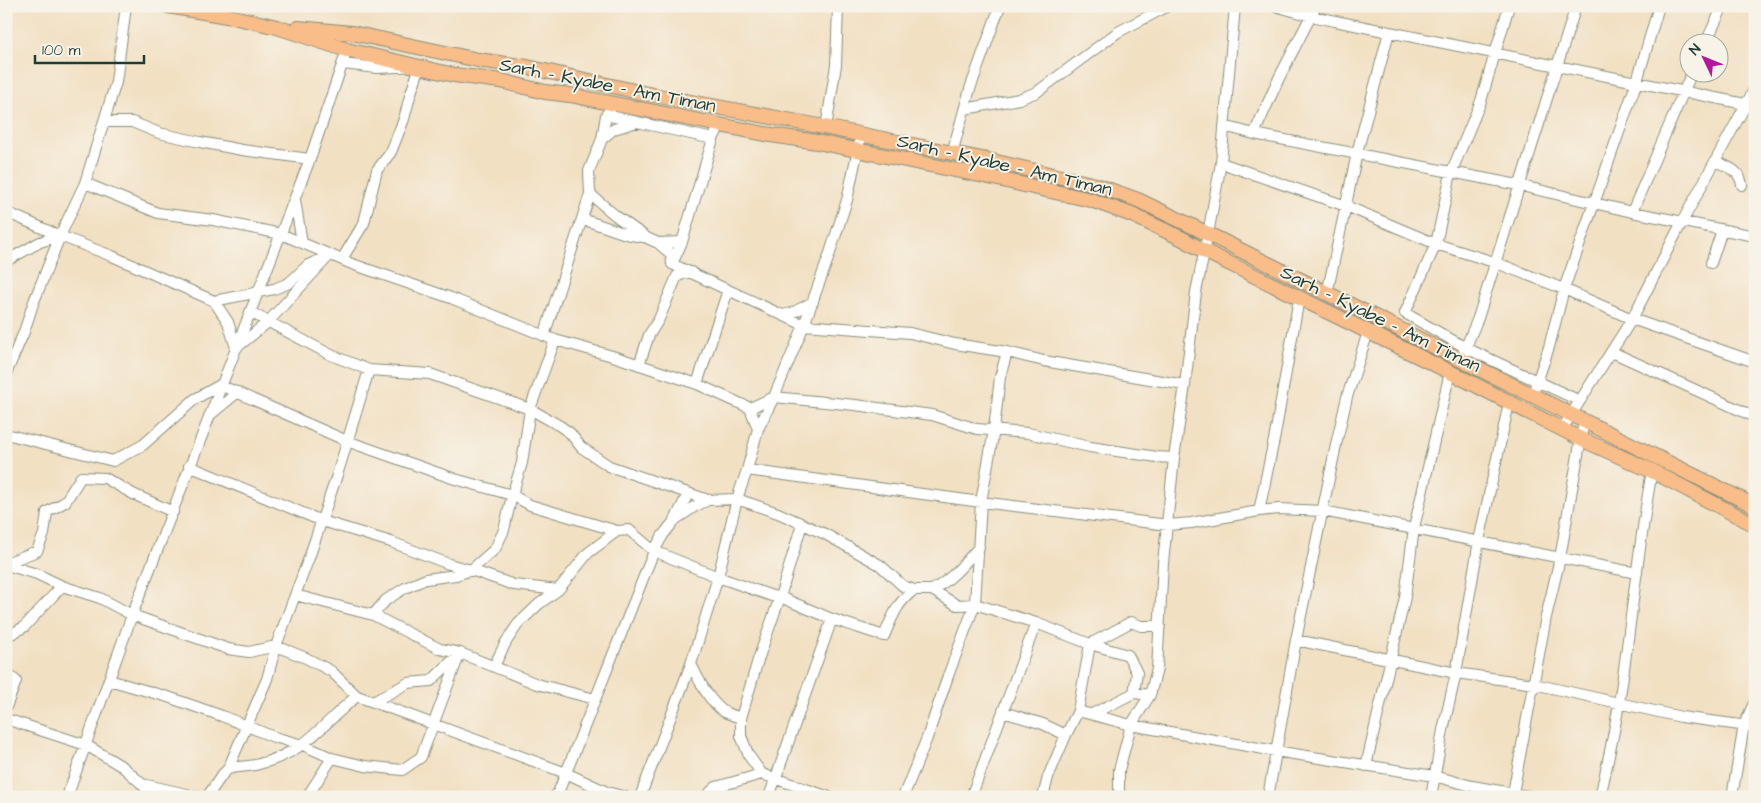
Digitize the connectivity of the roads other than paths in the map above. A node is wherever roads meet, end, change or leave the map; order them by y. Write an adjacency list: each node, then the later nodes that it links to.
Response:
1 (126, 6): 29 (street)
2 (168, 6): 12 (highway, Sarh - Kyabe - Am Timan)
3 (838, 6): 33 (street)
4 (1000, 6): 28 (street)
5 (1168, 6): 28 (street)
6 (1235, 6): 32 (street)
7 (1275, 6): 13 (street)
8 (1509, 6): 18 (street)
9 (1576, 6): 21 (street)
10 (1659, 6): 22 (street)
11 (1723, 6): 16 (street)
12 (189, 8): 14 (highway, Sarh - Kyabe - Am Timan)
13 (1313, 11): 15 (street); 34 (street)
14 (277, 27): 17 (highway, Sarh - Kyabe - Am Timan); 33 (highway, Sarh - Kyabe - Am Timan)
15 (1389, 32): 18 (street); 40 (street)
16 (1711, 32)
17 (347, 50): 19 (street); 20 (highway, Sarh - Kyabe - Am Timan)
18 (1497, 53): 21 (street); 44 (street)
19 (343, 64): 20 (street); 41 (street)
20 (420, 66): 27 (highway, Sarh - Kyabe - Am Timan); 68 (street)
21 (1558, 66): 22 (street); 46 (street)
22 (1637, 81): 25 (street); 50 (street)
23 (1687, 82): 25 (street)
24 (1755, 88): 26 (street)
25 (1683, 91): 26 (street); 53 (street)
26 (1750, 105): 42 (street)
27 (610, 109): 30 (street); 31 (highway, Sarh - Kyabe - Am Timan); 36 (street)
28 (965, 109): 39 (street)
29 (104, 122): 41 (street); 45 (street)
30 (637, 122): 36 (street); 37 (street)
31 (720, 125): 37 (street); 38 (highway, Sarh - Kyabe - Am Timan)
32 (1224, 126): 34 (street); 43 (street)
33 (826, 128): 35 (highway, Sarh - Kyabe - Am Timan)
34 (1254, 134): 40 (street)
35 (861, 135): 38 (street); 39 (highway, Sarh - Kyabe - Am Timan)
36 (602, 139): 48 (street)
37 (713, 139): 62 (street)
38 (858, 150): 66 (highway, Sarh - Kyabe - Am Timan); 80 (street)
39 (952, 153): 58 (highway, Sarh - Kyabe - Am Timan)
40 (1357, 153): 44 (street); 51 (street)
41 (310, 159): 49 (street)
42 (1715, 161): 47 (street); 54 (street)
43 (1221, 163): 51 (street); 58 (street)
44 (1451, 173): 46 (street); 65 (street)
45 (85, 183): 57 (street); 59 (street)
46 (1518, 185): 50 (street); 69 (street)
47 (1742, 185)
48 (590, 194): 55 (street); 61 (street)
49 (294, 200): 57 (street); 63 (street)
50 (1594, 202): 53 (street); 74 (street)
51 (1346, 206): 65 (street); 77 (street)
52 (6, 212): 59 (street)
53 (1632, 212): 54 (street)
54 (1682, 222): 56 (street); 83 (street)
55 (580, 224): 61 (street); 88 (street)
56 (1722, 230): 60 (street); 71 (street)
57 (281, 234): 63 (street); 76 (street)
58 (1208, 234): 66 (street); 77 (highway, Sarh - Kyabe - Am Timan)
59 (60, 236): 70 (street); 79 (street); 99 (street)
60 (1755, 236)
61 (647, 238): 64 (street)
62 (682, 242): 64 (street); 72 (street)
63 (302, 243): 67 (street)
64 (658, 243): 72 (street)
65 (1436, 244): 69 (street); 86 (street)
66 (1204, 251): 78 (highway, Sarh - Kyabe - Am Timan); 103 (street)
67 (330, 255): 68 (street); 76 (street); 84 (street)
68 (342, 259): 88 (street)
69 (1494, 262): 74 (street); 94 (street)
70 (6, 263)
71 (1711, 263)
72 (672, 264): 73 (street)
73 (691, 272): 75 (street); 96 (street)
74 (1564, 289): 83 (street); 100 (street)
75 (728, 290): 82 (street); 101 (street)
76 (257, 293): 79 (street); 81 (street)
77 (1327, 294): 90 (highway, Sarh - Kyabe - Am Timan)
78 (1299, 298): 87 (highway, Sarh - Kyabe - Am Timan); 133 (street)
79 (214, 301): 91 (street)
80 (813, 302): 82 (street); 85 (street)
81 (250, 312): 84 (street); 91 (street)
82 (782, 315): 85 (street)
83 (1632, 319): 93 (street); 95 (street)
84 (268, 322): 91 (street); 97 (street)
85 (804, 325): 92 (street); 106 (street)
86 (1434, 330): 90 (street); 94 (street)
87 (1368, 332): 98 (highway, Sarh - Kyabe - Am Timan); 134 (street)
88 (544, 336): 89 (street)
89 (555, 340): 96 (street); 110 (street)
90 (1428, 343): 94 (highway, Sarh - Kyabe - Am Timan)
91 (236, 348): 102 (street)
92 (1007, 352): 103 (street); 117 (street)
93 (1612, 352): 107 (street); 113 (street)
94 (1464, 354): 100 (street); 105 (highway, Sarh - Kyabe - Am Timan)
95 (1755, 362)
96 (639, 365): 101 (street)
97 (369, 370): 110 (street); 120 (street)
98 (1450, 372): 108 (highway, Sarh - Kyabe - Am Timan); 141 (street)
99 (6, 377)
100 (1537, 382): 105 (street); 107 (street)
101 (697, 384): 109 (street)
102 (220, 385): 104 (street); 112 (street); 122 (street)
103 (1185, 385): 121 (street)
104 (238, 392): 112 (street); 120 (street)
105 (1532, 396): 111 (highway, Sarh - Kyabe - Am Timan)
106 (774, 397): 109 (street); 116 (street); 117 (street)
107 (1580, 401): 111 (street)
108 (1509, 403): 115 (highway, Sarh - Kyabe - Am Timan); 143 (street)
109 (750, 408): 116 (street)
110 (530, 409): 127 (street); 128 (street)
111 (1571, 415): 114 (highway, Sarh - Kyabe - Am Timan); 115 (street)
112 (208, 417): 123 (street)
113 (1755, 417)
114 (1584, 421): 119 (street); 132 (highway, Sarh - Kyabe - Am Timan)
115 (1562, 429): 119 (highway, Sarh - Kyabe - Am Timan)
116 (758, 430): 124 (street)
117 (994, 430): 121 (street); 131 (street)
118 (6, 434): 122 (street)
119 (1581, 439): 125 (highway, Sarh - Kyabe - Am Timan); 146 (street)
120 (348, 442): 128 (street); 137 (street)
121 (1174, 458): 139 (street)
122 (113, 461): 126 (street)
123 (189, 466): 135 (street); 137 (street)
124 (747, 470): 129 (street); 131 (street)
125 (1652, 471): 140 (highway, Sarh - Kyabe - Am Timan); 149 (street)
126 (105, 478): 135 (street); 147 (street)
127 (688, 494): 130 (street); 136 (street)
128 (512, 495): 142 (street); 148 (street)
129 (737, 499): 130 (street); 138 (street); 150 (street)
130 (708, 500): 136 (street)
131 (981, 502): 139 (street); 144 (street)
132 (1755, 506)
133 (1259, 510): 134 (street); 139 (street)
134 (1324, 511): 141 (street); 164 (street)
135 (173, 512): 158 (street)
136 (675, 520): 145 (street)
137 (322, 521): 148 (street); 155 (street)
138 (802, 524): 154 (street); 156 (street)
139 (1168, 525): 162 (street)
140 (1755, 525)
141 (1414, 528): 143 (street); 168 (street)
142 (617, 530): 145 (street); 152 (street)
143 (1479, 541): 146 (street); 173 (street)
144 (979, 547): 153 (street); 157 (street)
145 (654, 551): 150 (street); 180 (street)
146 (1560, 558): 149 (street); 176 (street)
147 (6, 564): 151 (street)
148 (471, 570): 152 (street); 159 (street)
149 (1637, 573): 183 (street)
150 (718, 577): 156 (street); 169 (street)
151 (62, 586): 158 (street); 163 (street)
152 (558, 590): 170 (street)
153 (932, 590): 154 (street); 157 (street)
154 (904, 592): 160 (street)
155 (295, 595): 159 (street); 166 (street)
156 (780, 597): 160 (street); 188 (street)
157 (975, 604): 161 (street); 218 (street)
158 (132, 615): 166 (street); 175 (street)
159 (373, 615): 167 (street)
160 (832, 619): 204 (street)
161 (1036, 624): 165 (street); 186 (street)
162 (1160, 626): 165 (street); 171 (street)
163 (6, 638)
164 (1296, 640): 168 (street); 197 (street)
165 (1090, 644): 172 (street); 185 (street)
166 (276, 646): 179 (street); 192 (street)
167 (460, 653): 170 (street); 182 (street); 190 (street)
168 (1390, 659): 173 (street); 199 (street)
169 (691, 664): 188 (street); 214 (street)
170 (494, 666): 180 (street)
171 (1157, 670): 172 (street); 178 (street)
172 (1137, 672): 177 (street)
173 (1456, 672): 176 (street); 203 (street)
174 (6, 673): 184 (street)
175 (109, 680): 192 (street); 195 (street)
176 (1534, 684): 183 (street); 206 (street)
177 (1134, 692): 178 (street); 187 (street)
178 (1150, 695): 191 (street)
179 (358, 696): 182 (street); 196 (street)
180 (595, 699): 201 (street)
181 (1755, 700): 193 (street)
182 (375, 701): 190 (street)
183 (1619, 704): 193 (street); 225 (street)
184 (6, 707)
185 (1078, 711): 187 (street); 194 (street)
186 (1003, 712): 194 (street); 219 (street)
187 (1092, 714): 191 (street)
188 (741, 718): 202 (street)
189 (6, 719): 195 (street)
190 (434, 724): 198 (street); 201 (street)
191 (1131, 725): 197 (street); 221 (street)
192 (246, 726): 196 (street); 200 (street)
193 (1749, 726): 226 (street)
194 (1066, 735): 220 (street)
195 (86, 745): 205 (street); 207 (street)
196 (303, 745): 198 (street); 200 (street)
197 (1275, 751): 199 (street); 222 (street)
198 (332, 758): 211 (street)
199 (1366, 766): 203 (street)
200 (228, 769): 210 (street)
201 (566, 773): 212 (street); 213 (street)
202 (762, 774): 204 (street); 215 (street)
203 (1434, 776): 206 (street); 223 (street)
204 (777, 778): 216 (street); 217 (street)
205 (142, 784): 208 (street); 209 (street)
206 (1513, 793): 224 (street)
207 (67, 797)
208 (153, 797)
209 (200, 797)
210 (207, 797)
211 (307, 797)
212 (554, 797)
213 (626, 797)
214 (640, 797)
215 (705, 797)
216 (769, 797)
217 (829, 797)
218 (903, 797)
219 (971, 797)
220 (1043, 797)
221 (1119, 797)
222 (1268, 797)
223 (1431, 797)
224 (1535, 797)
225 (1600, 797)
226 (1732, 797)

